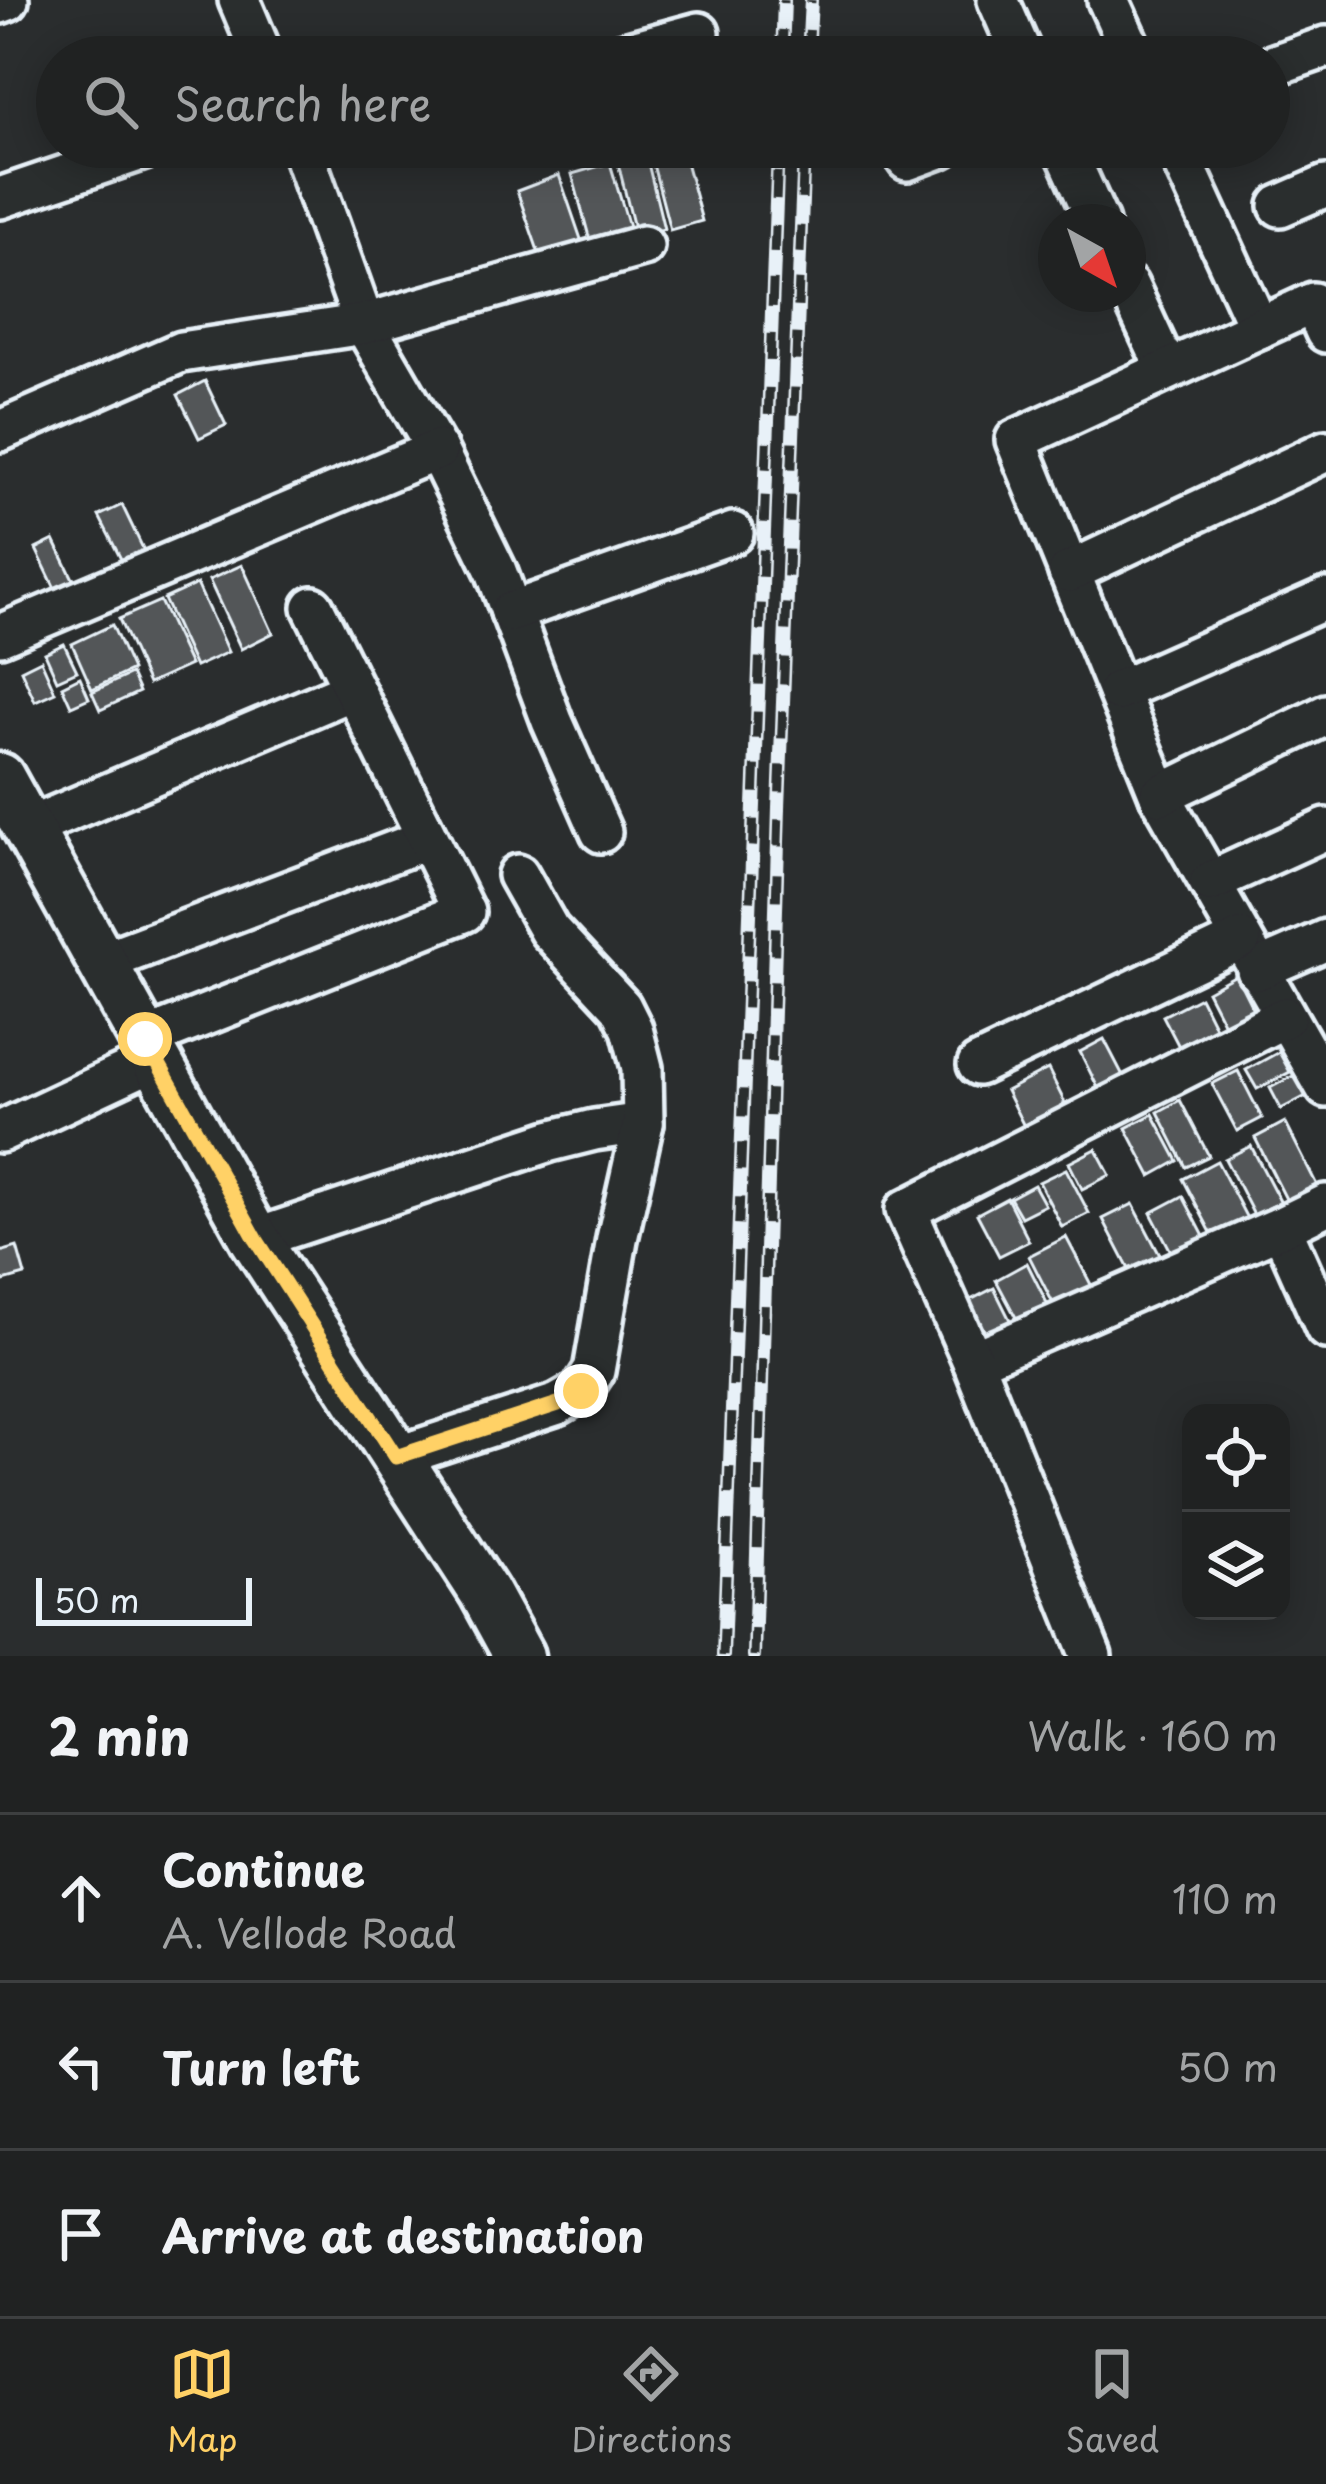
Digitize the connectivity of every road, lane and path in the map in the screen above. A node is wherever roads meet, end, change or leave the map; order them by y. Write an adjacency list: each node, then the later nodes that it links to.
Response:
1 (239, 0): 5 (street)
2 (998, 0): 7 (street)
3 (1108, 0): 8 (street)
4 (699, 34): 6 (street)
5 (254, 36)
6 (691, 36)
7 (1014, 36)
8 (1124, 36)
9 (1326, 47): 10 (street)
10 (1290, 60)
11 (88, 168): 16 (street)
12 (308, 168): 21 (street)
13 (1074, 168): 17 (street)
14 (1185, 168): 22 (street)
15 (1326, 186): 18 (street)
16 (0, 198)
17 (1090, 204)
18 (1280, 206)
19 (643, 245): 21 (street)
20 (1140, 312): 24 (street)
21 (364, 324): 25 (street); 26 (street)
22 (1259, 328): 23 (street); 24 (street)
23 (1326, 331)
24 (1167, 370): 29 (street)
25 (0, 431)
26 (437, 450): 32 (street); 33 (street)
27 (1326, 451): 29 (street)
28 (733, 533): 32 (street)
29 (1069, 572): 35 (street)
30 (1326, 599): 35 (street)
31 (313, 607): 34 (street)
32 (511, 612): 40 (street)
33 (0, 635)
34 (352, 690): 38 (street); 41 (street)
35 (1118, 691): 37 (street)
36 (1326, 715): 37 (street)
37 (1160, 795): 43 (street)
38 (10, 805): 46 (main road)
39 (1326, 829): 43 (street)
40 (601, 832)
41 (427, 839): 46 (street); 48 (street)
42 (518, 875): 51 (street)
43 (1210, 882): 45 (street)
44 (1326, 940): 45 (street)
45 (1249, 954): 47 (street); 49 (street)
46 (102, 962): 48 (main road)
47 (1285, 1017): 50 (street); 57 (street)
48 (150, 1049): 52 (street); 55 (main road)
49 (979, 1065)
50 (1326, 1087)
51 (643, 1123): 55 (street); 58 (street)
52 (0, 1132)
53 (1326, 1205): 54 (street)
54 (1282, 1227): 56 (street); 57 (street)
55 (256, 1239): 58 (main road)
56 (1326, 1328)
57 (973, 1361): 60 (street)
58 (396, 1457): 59 (main road)
59 (519, 1656)
60 (1091, 1656)

